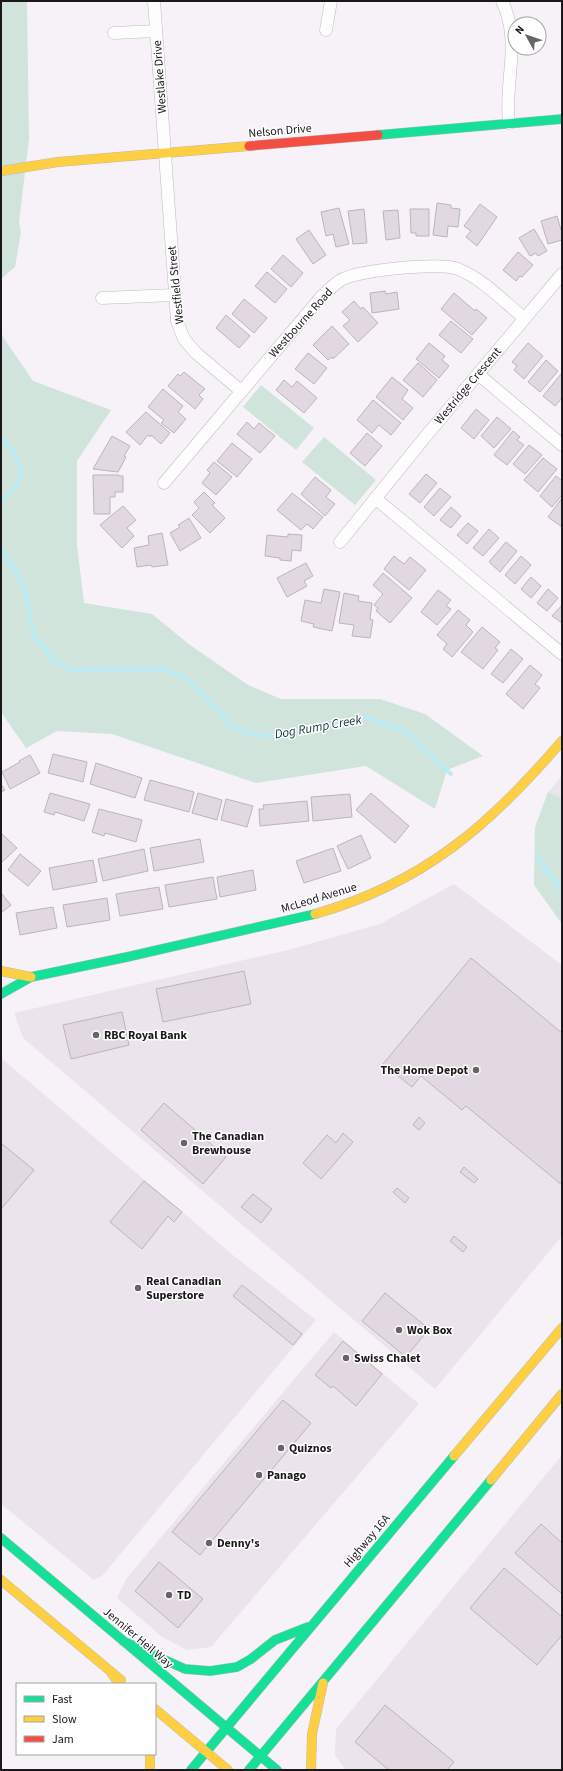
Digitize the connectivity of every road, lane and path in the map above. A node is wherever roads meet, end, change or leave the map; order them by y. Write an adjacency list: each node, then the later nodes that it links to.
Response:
1 (154, 1): 5 (street, Westlake Drive)
2 (331, 1): 4 (street)
3 (502, 1): 8 (street)
4 (326, 30)
5 (156, 31): 6 (street); 9 (street, Westlake Drive)
6 (114, 33)
7 (562, 119): 8 (main road, Nelson Drive)
8 (509, 123): 9 (main road, Nelson Drive)
9 (165, 153): 10 (main road, Nelson Drive); 12 (street, Westfield Street)
10 (1, 171)
11 (562, 274): 14 (street, Westridge Crescent)
12 (174, 295): 13 (street); 16 (street, Westfield Street)
13 (102, 298)
14 (524, 318): 15 (street, Westridge Crescent); 16 (street, Westbourne Road)
15 (478, 374): 17 (street); 19 (street, Westridge Crescent)
16 (241, 391): 18 (street, Westbourne Road)
17 (562, 445)
18 (164, 483)
19 (375, 498): 20 (street, Westridge Crescent); 21 (street)
20 (340, 542)
21 (562, 654)
22 (562, 741): 24 (main road, McLeod Avenue)
23 (1, 971): 24 (main road, McLeod Avenue)
24 (31, 977): 25 (main road, McLeod Avenue)
25 (1, 994)
26 (562, 1328): 30 (main road, Highway 16A)
27 (562, 1394): 33 (main road)
28 (1, 1538): 31 (main road, Jennifer Heil Way)
29 (1, 1580): 32 (main road)
30 (312, 1625): 31 (main road); 37 (main road, Highway 16A)
31 (124, 1641): 37 (main road, Jennifer Heil Way)
32 (110, 1671): 34 (main road); 35 (main road)
33 (324, 1679): 40 (main road); 46 (main road)
34 (117, 1683)
35 (124, 1683)
36 (156, 1710): 38 (main road)
37 (226, 1727): 38 (main road, Highway 16A); 40 (main road, Jennifer Heil Way)
38 (206, 1751): 42 (main road, Highway 16A); 43 (main road)
39 (150, 1755): 41 (main road)
40 (260, 1756): 44 (main road); 45 (main road, Jennifer Heil Way)
41 (150, 1770)
42 (191, 1770)
43 (228, 1770)
44 (250, 1770)
45 (277, 1770)
46 (311, 1770)

